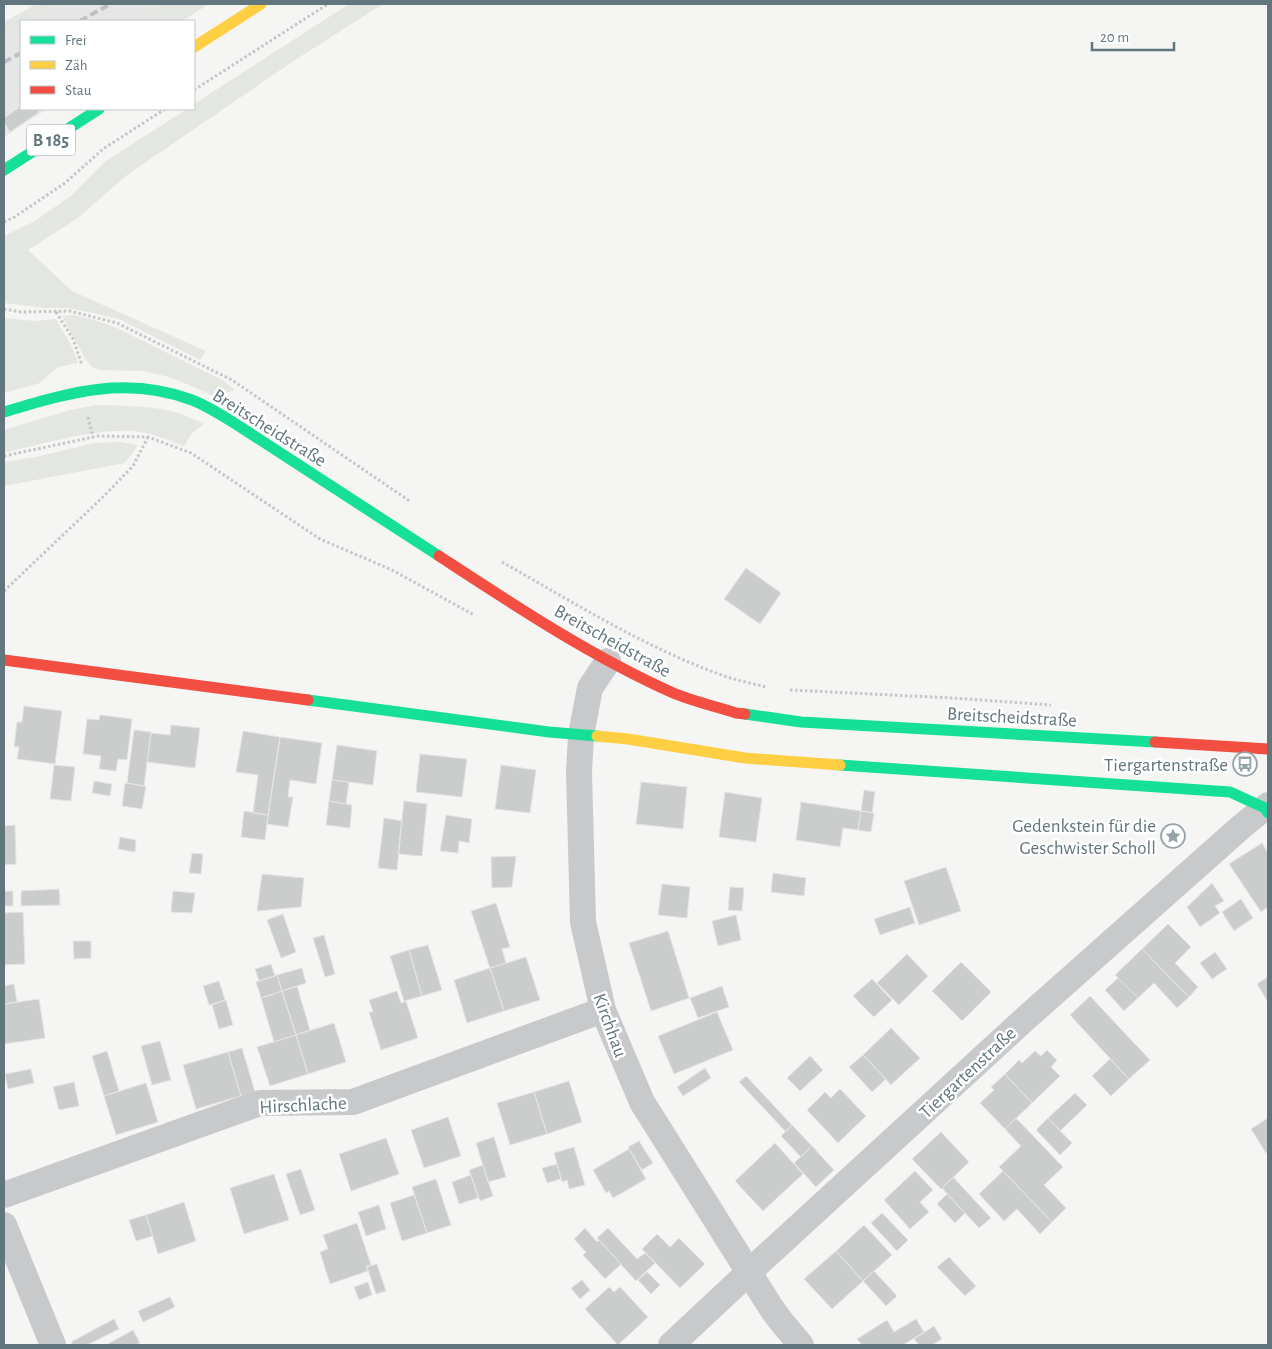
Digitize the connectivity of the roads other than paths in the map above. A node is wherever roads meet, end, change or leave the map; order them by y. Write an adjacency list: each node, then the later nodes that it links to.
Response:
1 (261, 4): 2 (street)
2 (195, 46)
3 (97, 110): 4 (street, B 185)
4 (4, 170)
5 (4, 412): 7 (street, Breitscheidstraße)
6 (4, 660): 8 (street)
7 (608, 661): 8 (street, Kirchhau); 9 (street, Breitscheidstraße)
8 (581, 735): 10 (street); 11 (street, Kirchhau)
9 (1268, 749)
10 (1267, 809): 14 (street, Tiergartenstraße)
11 (602, 1010): 12 (street, Hirschlache); 14 (street, Kirchhau)
12 (4, 1195)
13 (4, 1225): 15 (street)
14 (749, 1272): 16 (street, Tiergartenstraße); 17 (street, Kirchhau)
15 (53, 1345)
16 (671, 1345)
17 (801, 1345)

